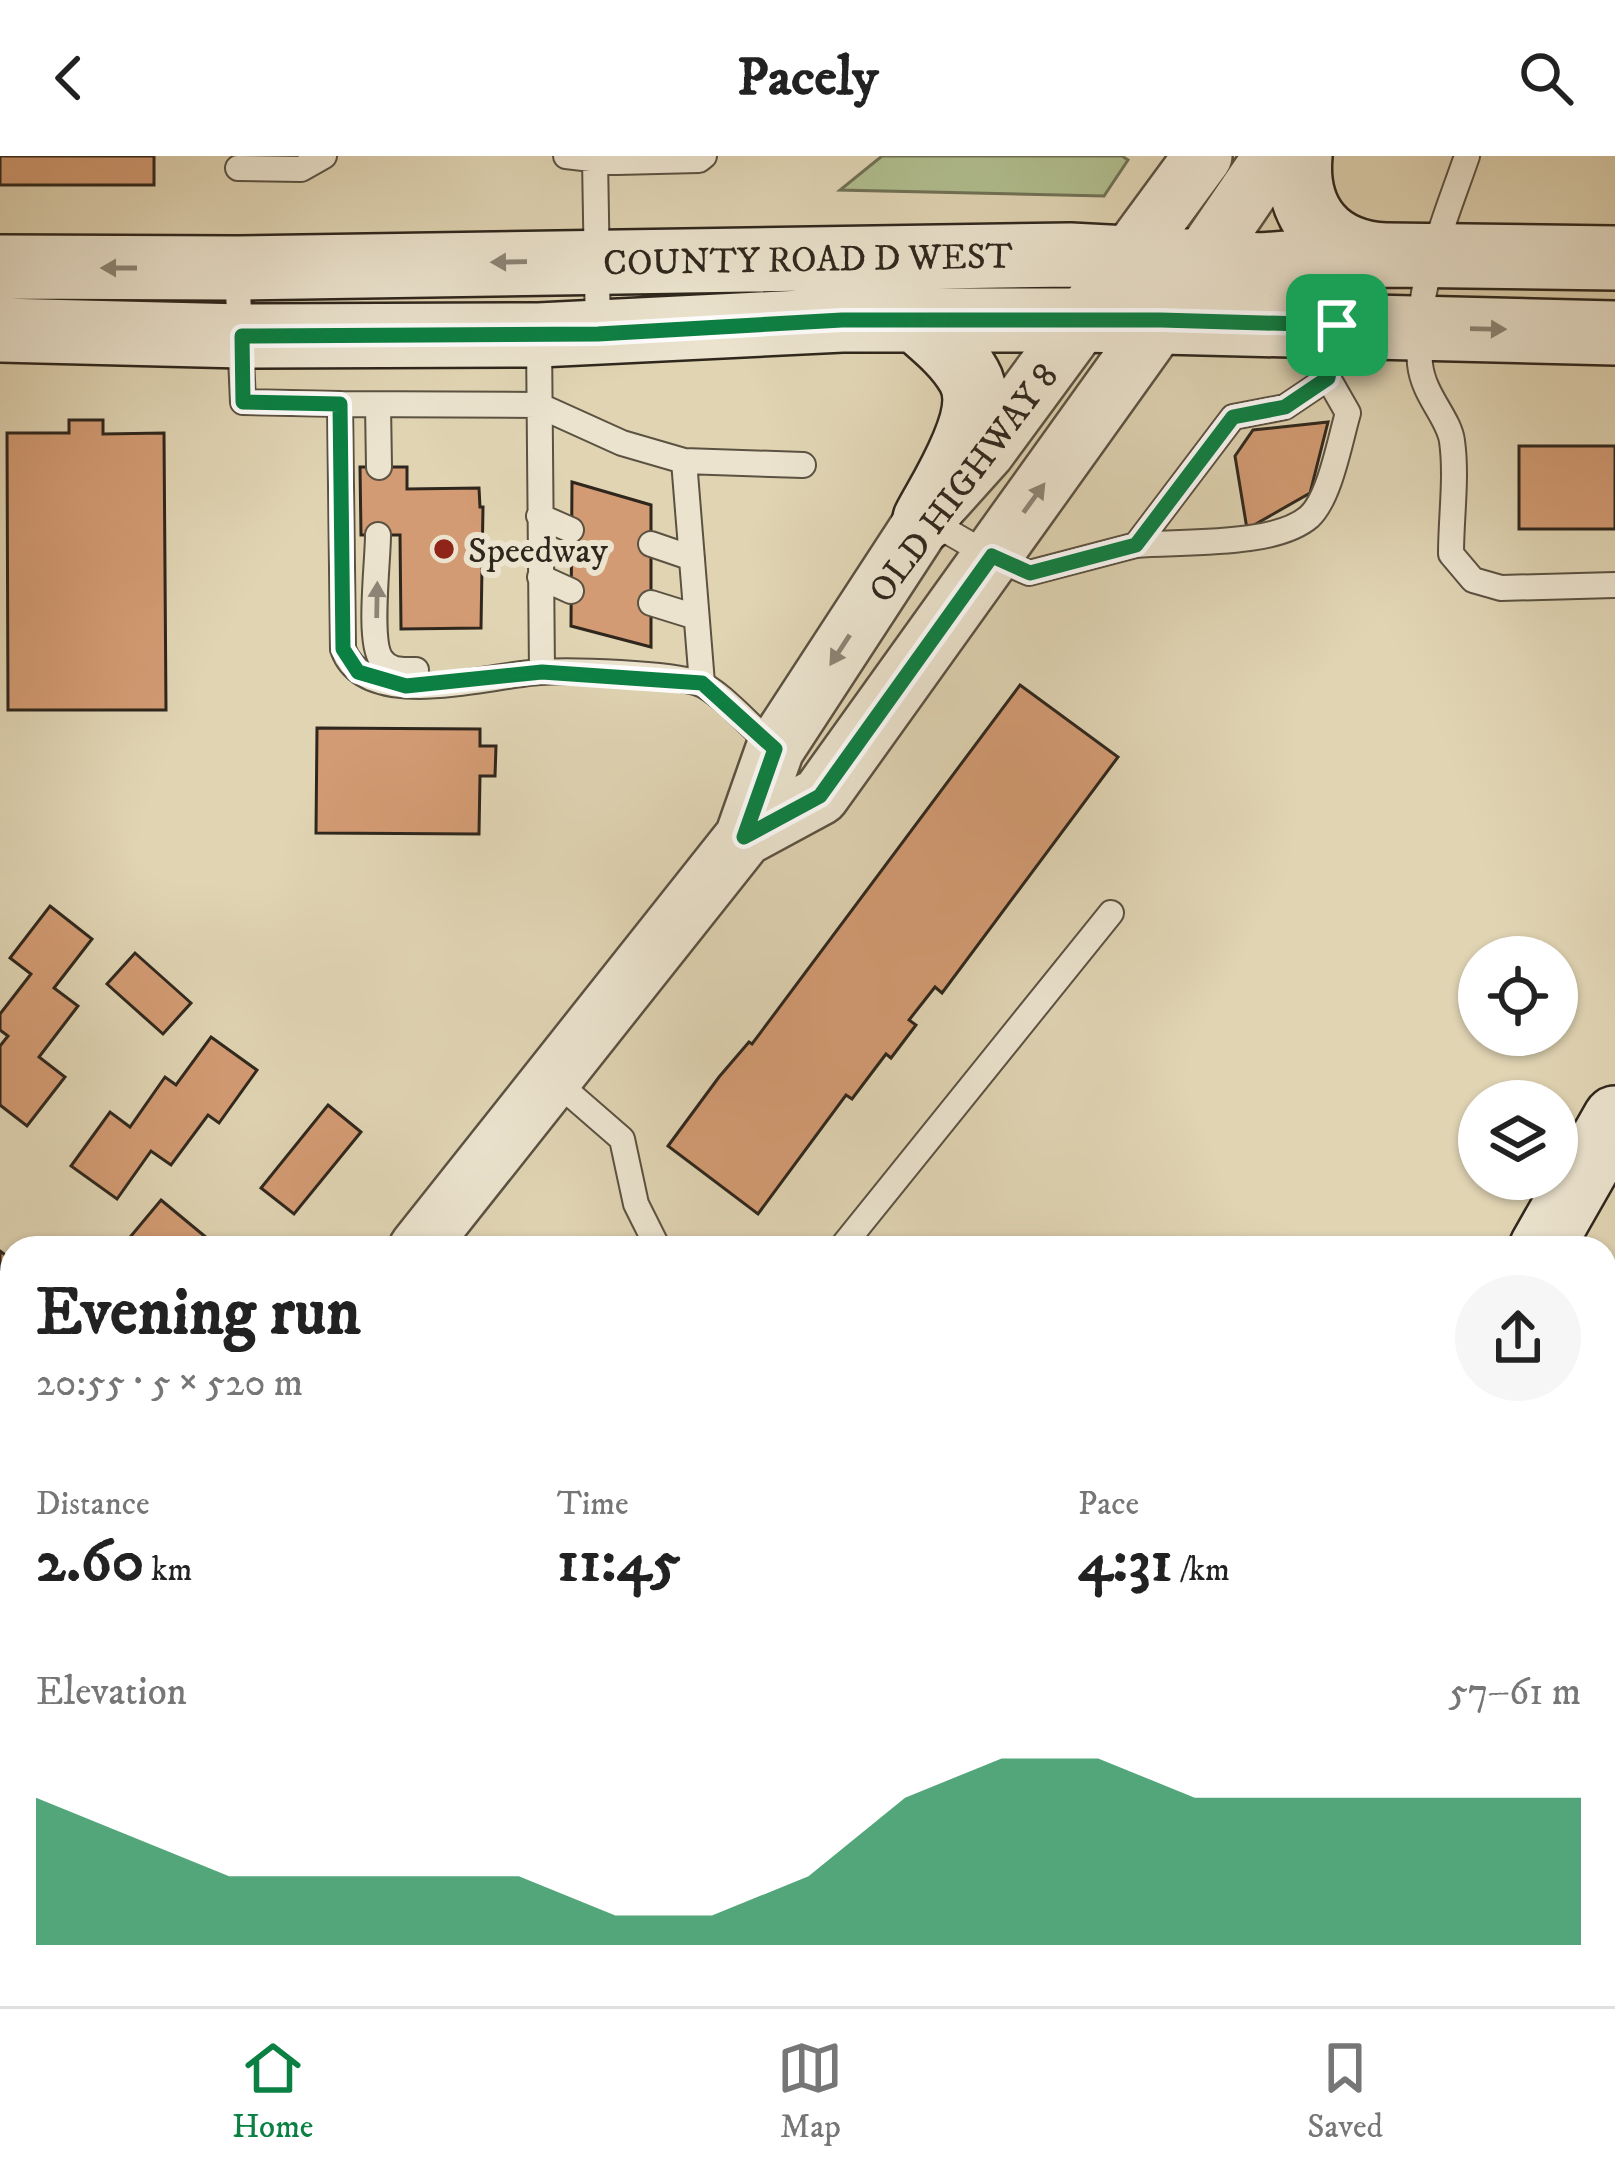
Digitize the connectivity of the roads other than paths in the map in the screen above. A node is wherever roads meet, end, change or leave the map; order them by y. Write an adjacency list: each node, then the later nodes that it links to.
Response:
1 (324, 156): 9 (lane)
2 (566, 156): 8 (lane)
3 (704, 156): 8 (lane)
4 (1203, 156): 12 (street, OLD HIGHWAY 8)
5 (1273, 156): 14 (street, OLD HIGHWAY 8)
6 (1300, 156): 10 (main road)
7 (1467, 156): 10 (lane)
8 (595, 159): 13 (lane)
9 (238, 168)
10 (1409, 255): 11 (main road, COUNTY ROAD D WEST); 14 (main road, COUNTY ROAD D WEST); 20 (lane)
11 (1615, 258)
12 (1130, 259): 13 (main road, COUNTY ROAD D WEST); 14 (main road, COUNTY ROAD D WEST); 18 (street, OLD HIGHWAY 8)
13 (597, 260): 16 (main road, COUNTY ROAD D WEST, one-way to 16); 23 (lane)
14 (1201, 260): 19 (street, OLD HIGHWAY 8)
15 (0, 267): 16 (main road, COUNTY ROAD D WEST, one-way to 15)
16 (237, 268): 24 (lane)
17 (916, 320): 18 (main road, COUNTY ROAD D WEST); 23 (main road, COUNTY ROAD D WEST); 33 (main road)
18 (1083, 320): 19 (main road, COUNTY ROAD D WEST); 33 (street, OLD HIGHWAY 8)
19 (1161, 320): 25 (main road, COUNTY ROAD D WEST); 38 (street, OLD HIGHWAY 8, one-way to 19)
20 (1420, 328): 22 (main road, COUNTY ROAD D WEST, one-way to 22); 25 (main road, COUNTY ROAD D WEST); 41 (lane)
21 (0, 330): 24 (main road, COUNTY ROAD D WEST)
22 (1615, 332)
23 (569, 335): 24 (main road, COUNTY ROAD D WEST); 28 (lane)
24 (242, 336): 26 (lane)
25 (1333, 352): 37 (lane); 37 (lane)
26 (340, 404): 27 (lane); 46 (lane)
27 (378, 405): 28 (lane); 31 (lane)
28 (538, 405): 29 (lane); 32 (lane)
29 (684, 461): 30 (lane); 39 (lane)
30 (803, 464)
31 (379, 467)
32 (539, 515): 34 (lane); 40 (lane)
33 (925, 519): 38 (lane); 48 (street, OLD HIGHWAY 8, one-way to 48)
34 (572, 530)
35 (378, 536): 46 (lane, one-way to 35)
36 (651, 544): 39 (lane)
37 (1136, 545): 38 (lane)
38 (992, 556): 49 (street, OLD HIGHWAY 8)
39 (692, 558): 44 (lane)
40 (540, 577): 42 (lane); 45 (lane)
41 (1615, 585)
42 (571, 591)
43 (651, 603): 44 (lane)
44 (696, 617): 47 (lane)
45 (542, 672): 46 (lane); 47 (lane)
46 (464, 681)
47 (702, 683): 48 (lane)
48 (775, 749): 49 (street, OLD HIGHWAY 8)
49 (744, 837): 51 (street, OLD HIGHWAY 8)
50 (1111, 913): 55 (lane)
51 (551, 1077): 53 (street, OLD HIGHWAY 8); 54 (lane)
52 (1615, 1118): 56 (main road)
53 (427, 1236)
54 (652, 1236)
55 (851, 1236)
56 (1548, 1236)

